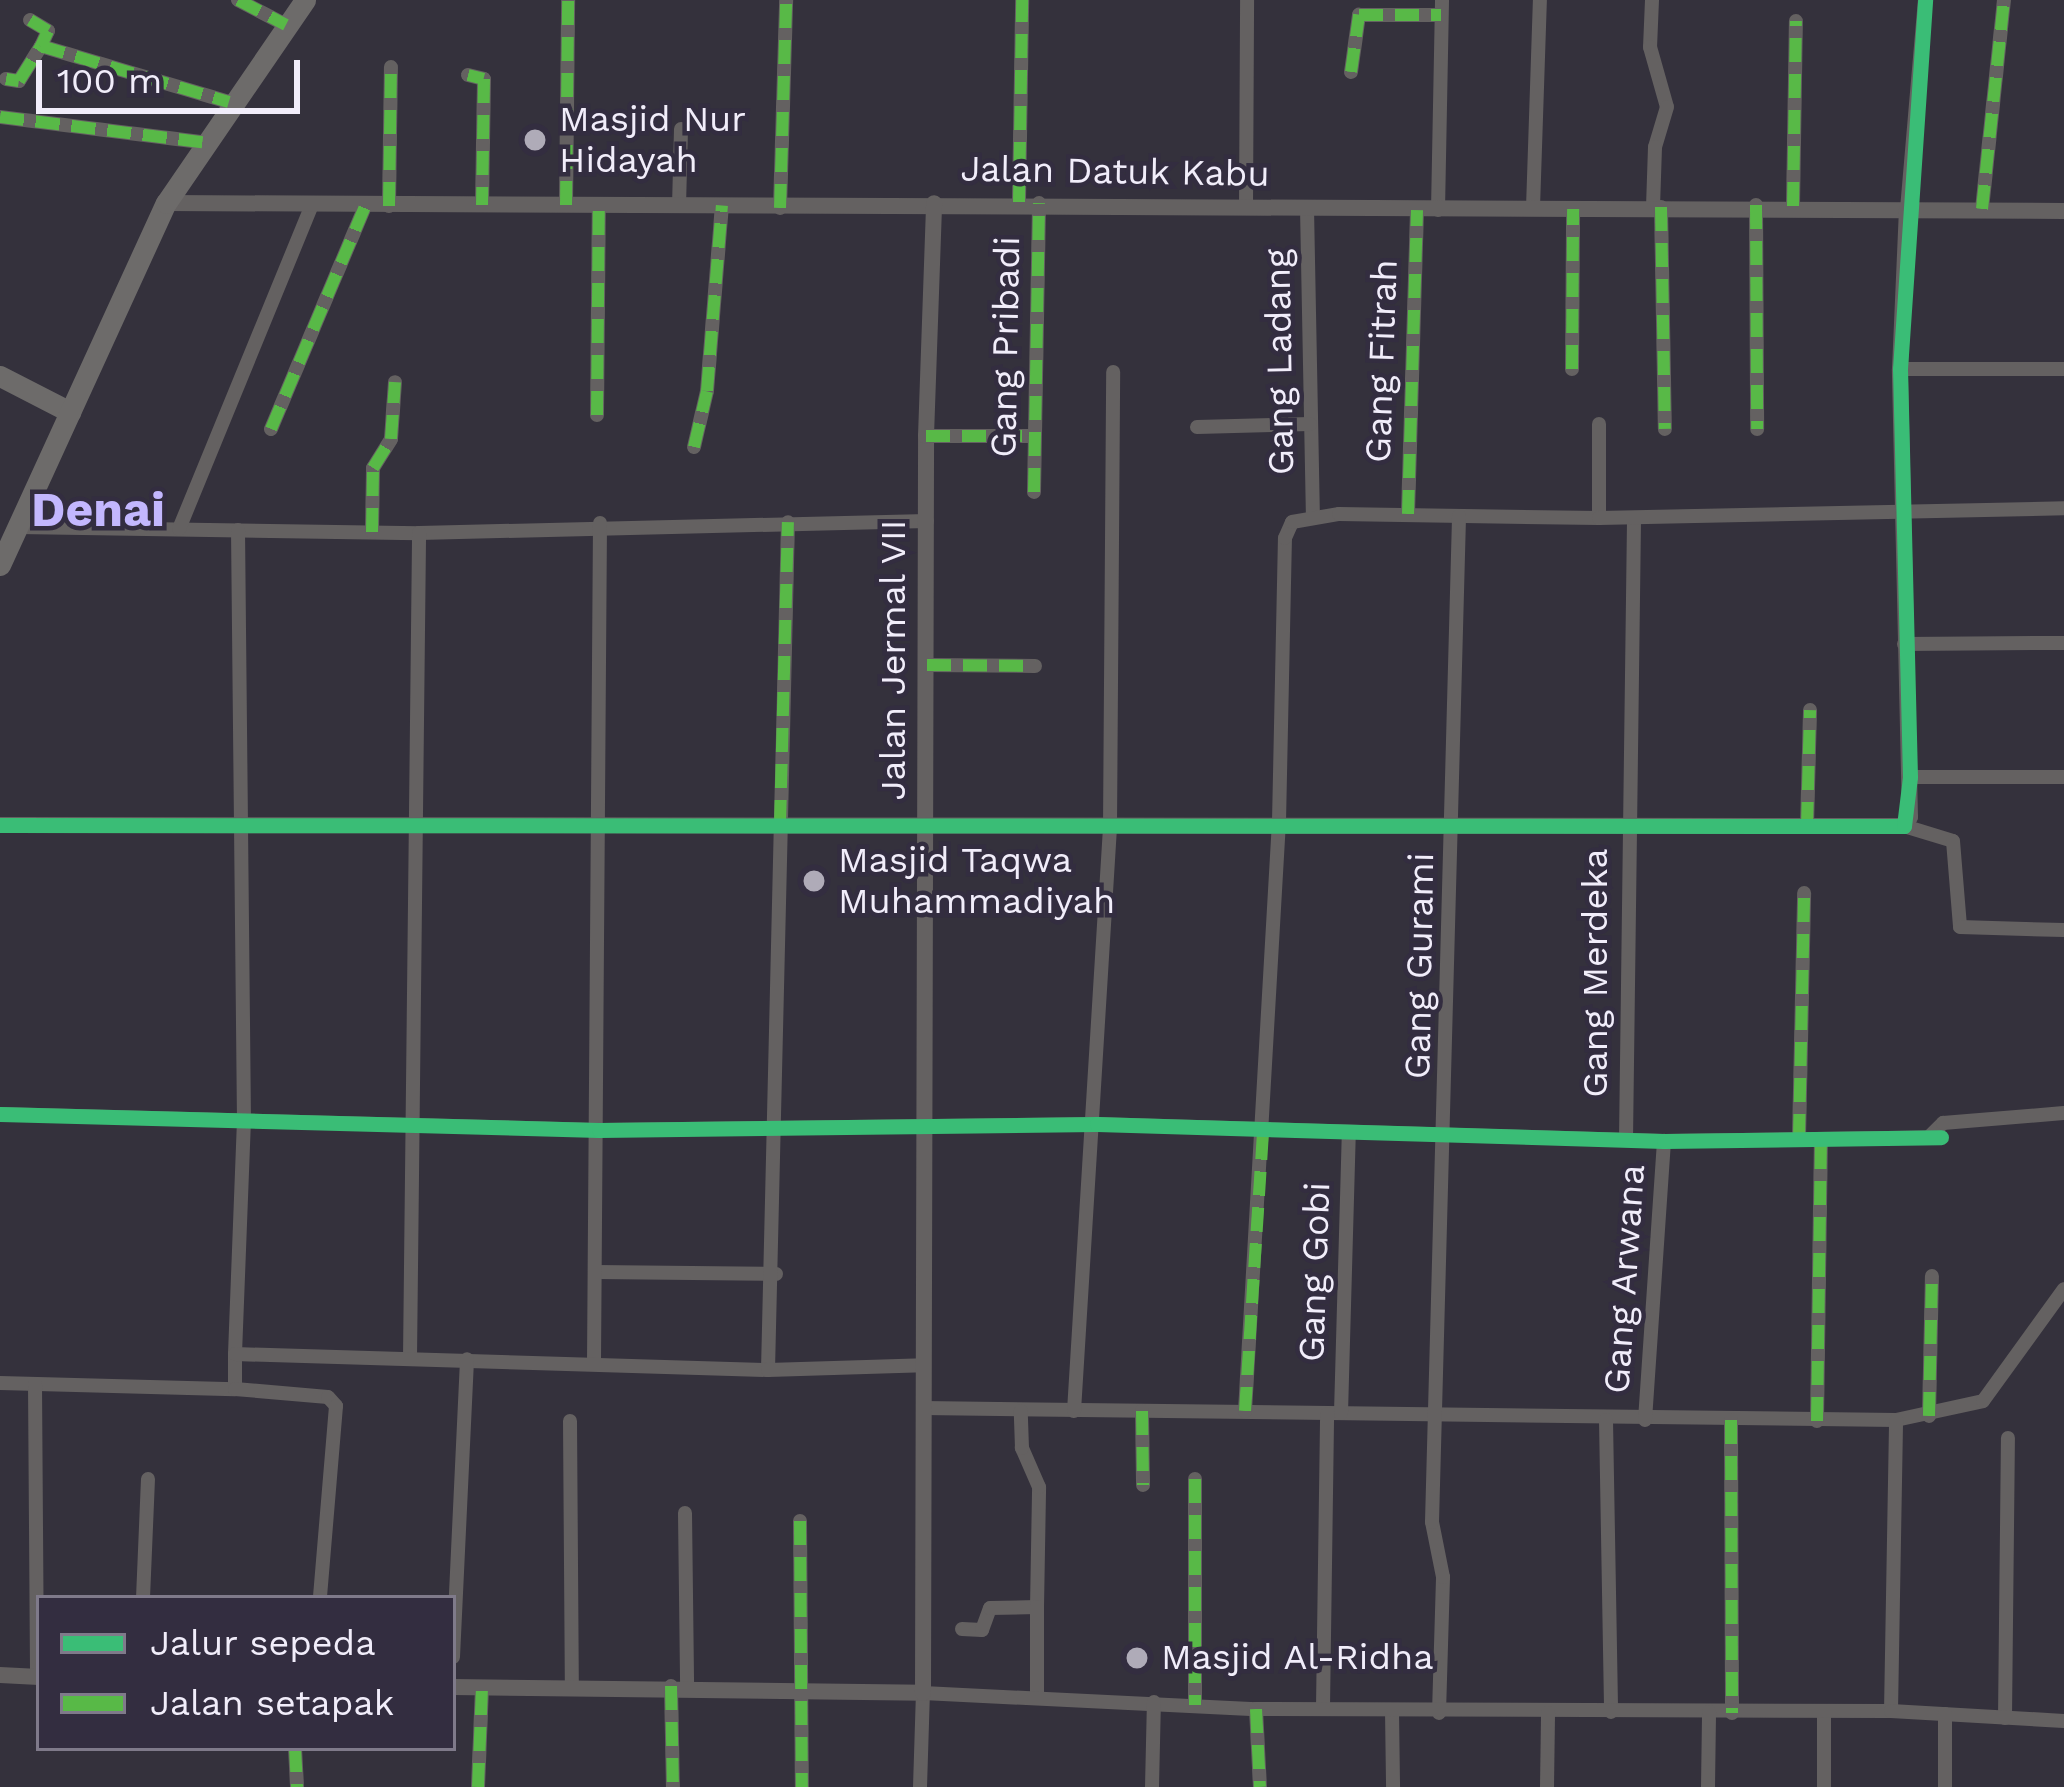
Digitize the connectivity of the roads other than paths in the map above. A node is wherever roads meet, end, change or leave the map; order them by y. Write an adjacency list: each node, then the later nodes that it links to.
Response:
1 (238, 0): 14 (street)
2 (305, 0): 14 (main road)
3 (568, 0): 33 (street)
4 (786, 0): 38 (street)
5 (1022, 0): 26 (street, Gang Pribadi)
6 (1247, 0): 39 (street)
7 (1540, 0): 41 (street)
8 (1652, 0): 37 (street)
9 (1924, 0): 43 (street)
10 (2004, 0): 44 (street)
11 (1441, 8): 17 (street); 46 (street)
12 (31, 20): 15 (street)
13 (1796, 21): 36 (street)
14 (286, 25): 20 (main road)
15 (41, 46): 19 (street); 20 (street)
16 (391, 67): 32 (street)
17 (1351, 72)
18 (468, 75): 28 (street)
19 (6, 79)
20 (229, 102): 23 (main road)
21 (0, 117): 23 (street)
22 (681, 129): 34 (street)
23 (202, 142): 25 (main road)
24 (934, 202): 26 (street, Jalan Datuk Kabu); 38 (street, Jalan Datuk Kabu); 62 (street, Jalan Jermal VII)
25 (166, 203): 27 (street, Jalan Datuk Kabu); 54 (main road)
26 (1029, 203): 39 (street, Jalan Datuk Kabu); 63 (street, Gang Pribadi)
27 (312, 205): 31 (street, Jalan Datuk Kabu); 77 (street)
28 (482, 205): 32 (street, Jalan Datuk Kabu); 33 (street, Jalan Datuk Kabu)
29 (599, 205): 33 (street, Jalan Datuk Kabu); 34 (street, Jalan Datuk Kabu); 55 (street)
30 (1756, 205): 36 (street, Jalan Datuk Kabu); 37 (street, Jalan Datuk Kabu); 60 (street)
31 (365, 206): 32 (street, Jalan Datuk Kabu); 59 (street)
32 (389, 206)
33 (566, 206)
34 (679, 206): 35 (street, Jalan Datuk Kabu)
35 (722, 206): 38 (street, Jalan Datuk Kabu); 64 (street)
36 (1793, 206): 43 (street, Jalan Datuk Kabu)
37 (1657, 207): 42 (street, Jalan Datuk Kabu); 61 (street)
38 (780, 208)
39 (1246, 208): 40 (street, Jalan Datuk Kabu)
40 (1307, 208): 45 (street, Jalan Datuk Kabu); 56 (street, Gang Ladang)
41 (1533, 208): 42 (street, Jalan Datuk Kabu); 46 (street, Jalan Datuk Kabu)
42 (1573, 209): 48 (street)
43 (1907, 209): 44 (street, Jalan Datuk Kabu); 49 (street)
44 (1982, 209): 47 (street, Jalan Datuk Kabu)
45 (1417, 210): 46 (street, Jalan Datuk Kabu); 68 (street, Gang Fitrah)
46 (1438, 210)
47 (2064, 211)
48 (1572, 369)
49 (1900, 369): 50 (street); 67 (street)
50 (2064, 369)
51 (1113, 372): 98 (street)
52 (0, 376): 54 (main road)
53 (395, 382): 79 (street)
54 (70, 412): 76 (main road)
55 (597, 415)
56 (1310, 424): 58 (street); 69 (street, Gang Ladang)
57 (1599, 424): 71 (street)
58 (1197, 427)
59 (271, 429)
60 (1757, 429)
61 (1665, 430)
62 (926, 436): 63 (street); 73 (street, Jalan Jermal VII)
63 (1033, 436): 65 (street, Gang Pribadi)
64 (694, 447)
65 (1034, 492)
66 (2064, 508): 67 (street)
67 (1902, 509): 72 (street); 83 (street)
68 (1408, 514): 69 (street); 70 (street)
69 (1313, 515): 89 (street)
70 (1459, 516): 71 (street); 90 (street, Gang Gurami)
71 (1599, 518): 72 (street)
72 (1634, 518): 95 (street, Gang Merdeka)
73 (927, 521): 74 (street); 84 (street, Jalan Jermal VII)
74 (788, 522): 75 (street); 92 (street)
75 (600, 523): 80 (street); 91 (street)
76 (19, 527): 77 (street); 81 (main road)
77 (179, 529): 78 (street)
78 (238, 530): 79 (street); 94 (street)
79 (372, 532): 80 (street)
80 (419, 532): 100 (street)
81 (0, 566)
82 (2064, 643): 83 (street)
83 (1904, 644): 87 (street)
84 (927, 665): 85 (street); 99 (street, Jalan Jermal VII)
85 (1034, 666)
86 (1810, 710): 96 (street)
87 (1910, 777): 88 (street); 97 (street)
88 (2064, 777)
89 (1280, 822): 90 (street); 98 (street); 111 (street)
90 (1454, 822): 95 (street); 113 (street, Gang Gurami)
91 (603, 823): 92 (street); 100 (street); 110 (street)
92 (780, 824): 99 (street); 108 (street)
93 (0, 825): 94 (street)
94 (237, 825): 100 (street); 105 (street)
95 (1627, 826): 96 (street); 116 (street, Gang Merdeka)
96 (1807, 826): 97 (street)
97 (1904, 826): 102 (street)
98 (1110, 827): 99 (street); 107 (street)
99 (928, 828): 109 (street, Jalan Jermal VII)
100 (415, 829): 106 (street)
101 (1804, 893): 114 (street)
102 (2064, 930)
103 (2064, 1113): 115 (street)
104 (0, 1114): 105 (street)
105 (244, 1122): 106 (street); 122 (street)
106 (416, 1124): 110 (street); 123 (street)
107 (1097, 1124): 109 (street); 111 (street); 133 (street)
108 (773, 1127): 109 (street); 110 (street); 119 (street)
109 (924, 1128): 126 (street, Jalan Jermal VII)
110 (599, 1130): 118 (street)
111 (1263, 1131): 112 (street); 135 (street)
112 (1348, 1132): 113 (street); 136 (street, Gang Gobi)
113 (1447, 1136): 116 (street); 138 (street, Gang Gurami)
114 (1799, 1138): 115 (street); 117 (street)
115 (1821, 1139): 144 (street)
116 (1626, 1140): 117 (street)
117 (1664, 1141): 140 (street, Gang Arwana)
118 (596, 1272): 119 (street); 125 (street)
119 (776, 1274): 127 (street)
120 (1932, 1276): 137 (street)
121 (2064, 1289): 137 (street)
122 (235, 1354): 123 (street); 130 (street)
123 (410, 1358): 124 (street)
124 (466, 1359): 125 (street); 154 (street)
125 (593, 1362): 127 (street)
126 (923, 1365): 127 (street); 131 (street, Jalan Jermal VII)
127 (768, 1370)
128 (0, 1383): 129 (street)
129 (35, 1384): 130 (street); 151 (street)
130 (235, 1389): 153 (street)
131 (923, 1408): 132 (street); 164 (street, Jalan Jermal VII)
132 (1021, 1411): 133 (street); 155 (street)
133 (1074, 1411): 134 (street)
134 (1142, 1411): 135 (street); 148 (street)
135 (1245, 1411): 136 (street)
136 (1334, 1413): 138 (street); 168 (street, Gang Gobi)
137 (1929, 1416): 142 (street)
138 (1435, 1418): 139 (street); 174 (street, Gang Gurami)
139 (1606, 1420): 140 (street); 172 (street)
140 (1645, 1420): 141 (street)
141 (1731, 1420): 144 (street); 176 (street)
142 (1896, 1420): 144 (street); 171 (street)
143 (570, 1421): 162 (street)
144 (1817, 1421)
145 (2008, 1438): 179 (street)
146 (148, 1479): 152 (street)
147 (1195, 1479): 167 (street)
148 (1143, 1485)
149 (686, 1513): 159 (street)
150 (800, 1522): 163 (street)
151 (37, 1595)
152 (143, 1595)
153 (320, 1595)
154 (456, 1595)
155 (1037, 1607): 156 (street); 165 (street)
156 (962, 1629)
157 (0, 1675): 158 (street)
158 (36, 1677)
159 (679, 1686): 162 (street); 163 (street); 184 (street)
160 (456, 1687): 161 (street)
161 (482, 1688): 162 (street); 183 (street)
162 (572, 1688)
163 (804, 1689): 164 (street); 185 (street)
164 (923, 1693): 165 (street); 186 (street)
165 (1036, 1695): 166 (street)
166 (1154, 1702): 167 (street); 187 (street)
167 (1195, 1705): 169 (street)
168 (1323, 1708): 169 (street); 170 (street)
169 (1256, 1709): 188 (street)
170 (1392, 1711): 174 (street); 189 (street)
171 (1891, 1711): 177 (street); 178 (street)
172 (1611, 1712): 173 (street); 175 (street)
173 (1709, 1712): 176 (street); 191 (street)
174 (1439, 1713): 175 (street)
175 (1548, 1713): 190 (street)
176 (1732, 1713): 178 (street)
177 (1945, 1714): 179 (street); 193 (street)
178 (1824, 1715): 192 (street)
179 (2005, 1718): 180 (street)
180 (2064, 1720)
181 (295, 1751): 182 (street)
182 (297, 1787)
183 (478, 1787)
184 (673, 1787)
185 (802, 1787)
186 (920, 1787)
187 (1152, 1787)
188 (1259, 1787)
189 (1393, 1787)
190 (1546, 1787)
191 (1708, 1787)
192 (1824, 1787)
193 (1945, 1787)

